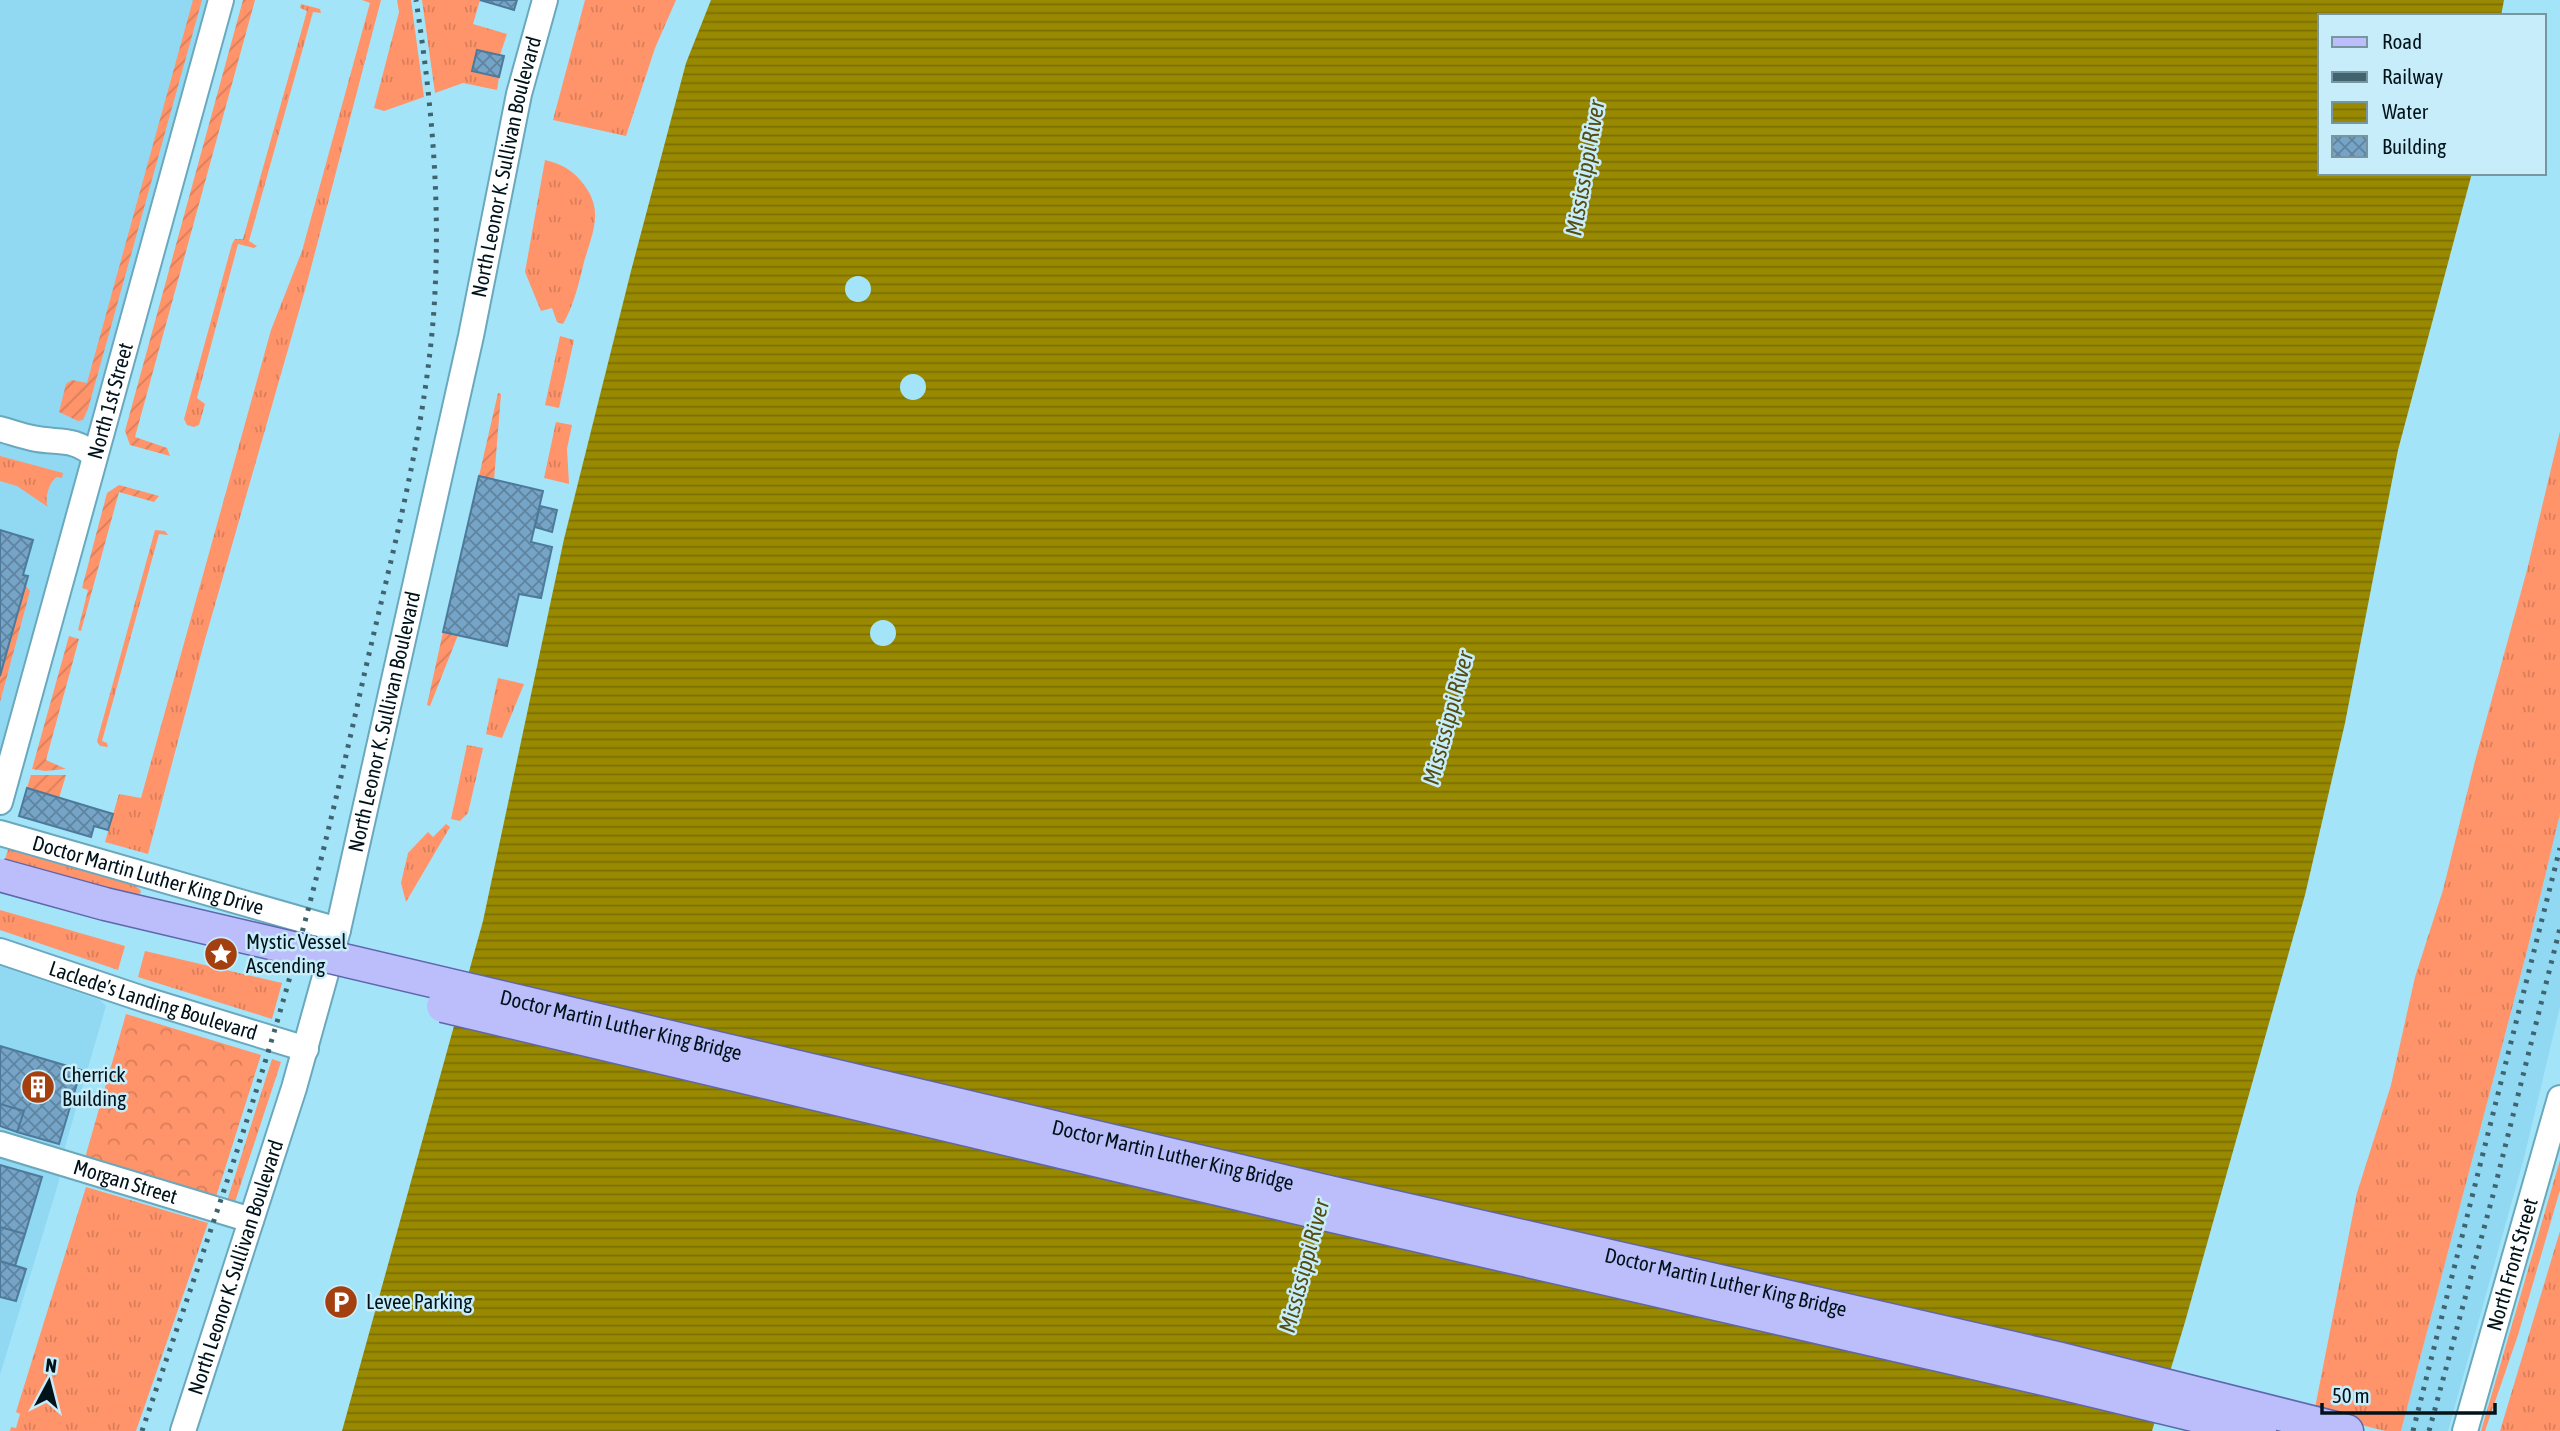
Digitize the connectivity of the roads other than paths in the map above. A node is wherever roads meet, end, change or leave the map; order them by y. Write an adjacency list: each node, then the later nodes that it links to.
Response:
1 (221, 0): 4 (street, North 1st Street)
2 (545, 0): 9 (street, North Leonor K. Sullivan Boulevard)
3 (0, 429): 4 (street)
4 (95, 456): 5 (street, North 1st Street)
5 (0, 802)
6 (0, 833): 9 (street, Doctor Martin Luther King Drive)
7 (0, 875): 17 (main road, Doctor Martin Luther King Bridge, bridge)
8 (0, 895): 16 (main road, Doctor Martin Luther King Bridge, bridge)
9 (338, 930): 11 (street, North Leonor K. Sullivan Boulevard)
10 (0, 951): 11 (street, Laclede's Landing Boulevard)
11 (306, 1049): 14 (street, North Leonor K. Sullivan Boulevard)
12 (2560, 1098): 18 (street, North Front Street)
13 (0, 1144): 14 (street, Morgan Street)
14 (251, 1220): 15 (street, North Leonor K. Sullivan Boulevard)
15 (183, 1431)
16 (2260, 1431)
17 (2347, 1431)
18 (2465, 1431)

